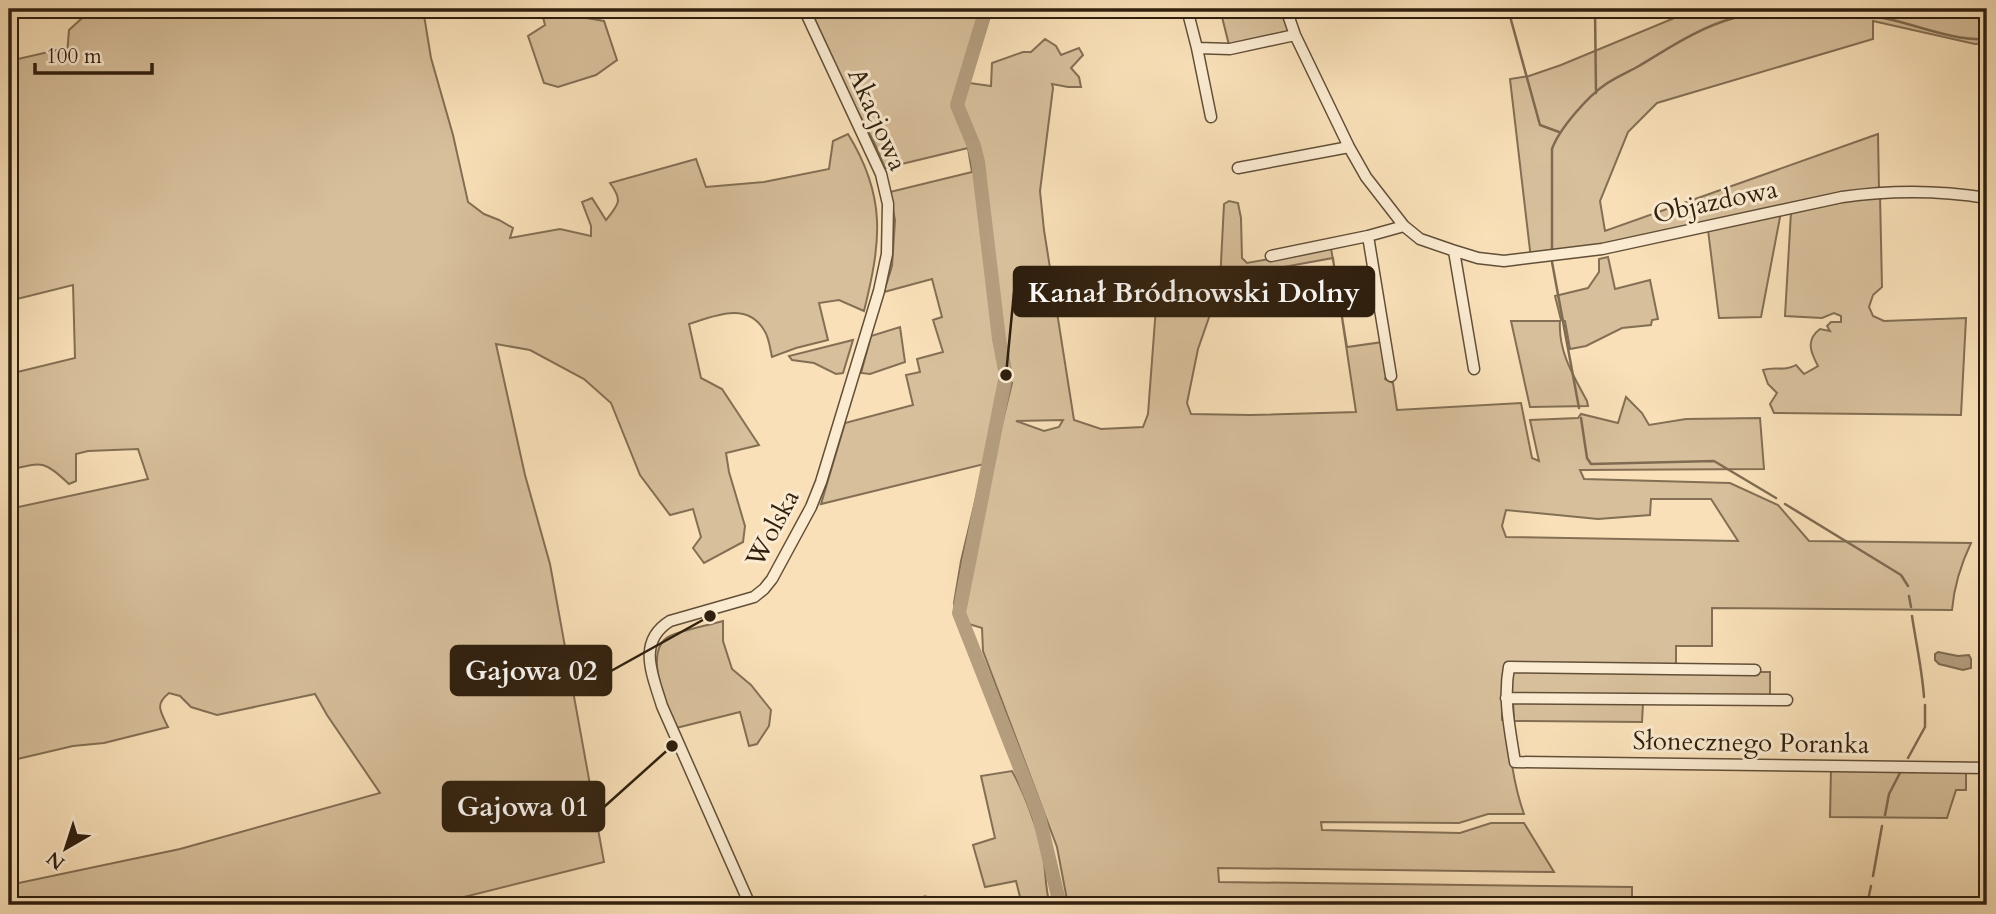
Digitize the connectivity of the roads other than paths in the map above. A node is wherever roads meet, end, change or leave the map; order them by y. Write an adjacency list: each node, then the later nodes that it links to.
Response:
1 (804, 9): 13 (street, Akacjowa)
2 (1187, 9): 5 (street)
3 (1286, 9): 4 (street, Objazdowa)
4 (1295, 35): 5 (street); 7 (street, Objazdowa)
5 (1197, 48): 6 (street)
6 (1211, 117)
7 (1349, 147): 8 (street); 10 (street, Objazdowa)
8 (1238, 168)
9 (1987, 198): 12 (street, Objazdowa)
10 (1404, 226): 11 (street); 12 (street, Objazdowa)
11 (1368, 236): 14 (street); 16 (street)
12 (1454, 251): 15 (street)
13 (887, 254): 22 (street, Wolska)
14 (1271, 256)
15 (1474, 369)
16 (1391, 376)
17 (1755, 670): 18 (street)
18 (1506, 698): 19 (street); 20 (street, Słonecznego Poranka)
19 (1787, 700)
20 (1987, 768)
21 (925, 902): 23 (street)
22 (750, 905)
23 (911, 905)

